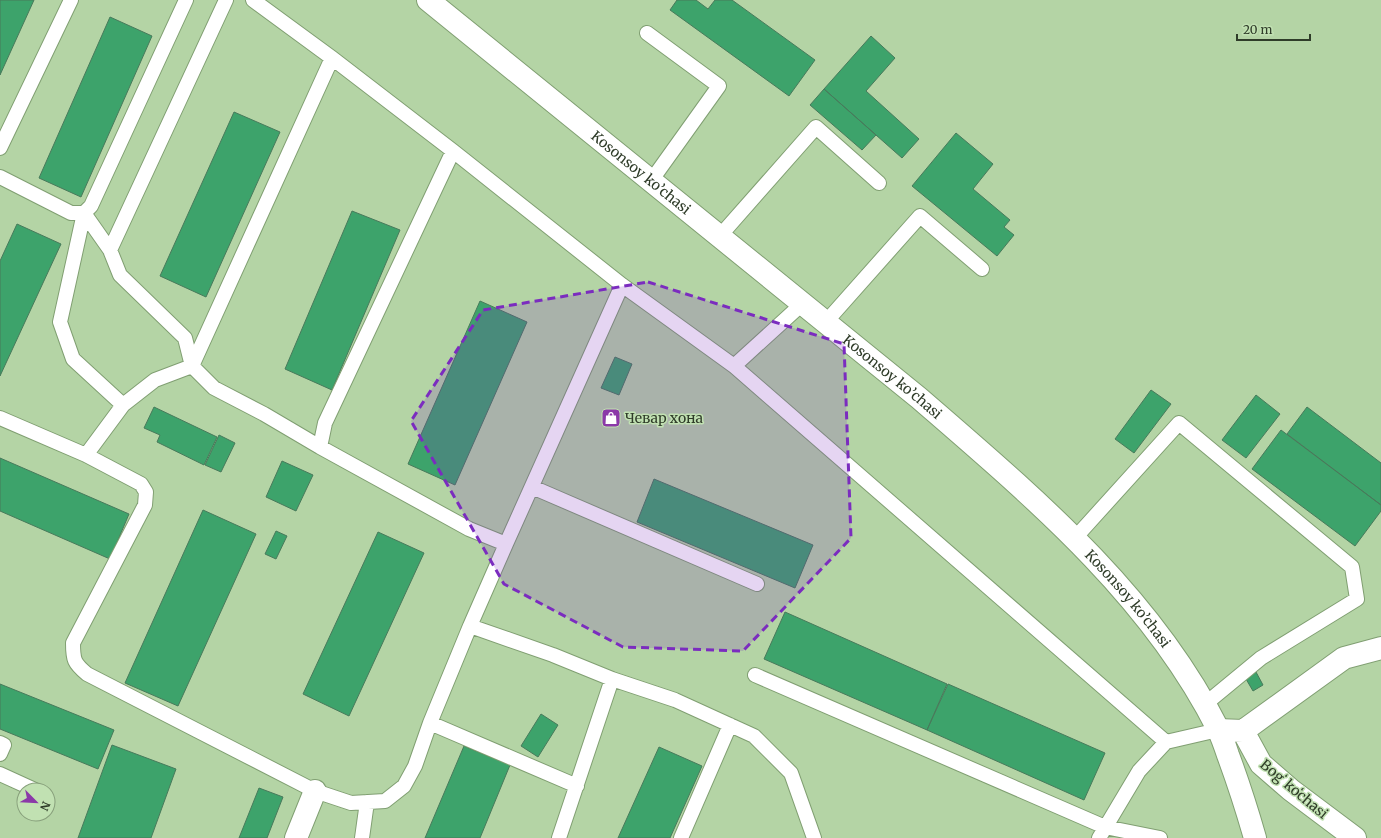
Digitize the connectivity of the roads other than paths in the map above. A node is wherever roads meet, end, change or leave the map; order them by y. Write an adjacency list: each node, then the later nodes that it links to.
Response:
1 (71, 0): 8 (lane)
2 (186, 0): 13 (lane)
3 (226, 0): 15 (lane)
4 (253, 0): 7 (lane)
5 (428, 0): 11 (main road, Kosonsoy ko’chasi)
6 (647, 33): 11 (lane)
7 (332, 58): 9 (lane); 20 (lane)
8 (0, 148)
9 (453, 151): 17 (lane); 24 (lane)
10 (0, 178): 13 (lane)
11 (651, 181): 14 (main road, Kosonsoy ko’chasi)
12 (879, 183): 14 (lane)
13 (84, 213): 15 (lane); 22 (lane)
14 (719, 237): 18 (main road, Kosonsoy ko’chasi)
15 (110, 250): 20 (lane)
16 (982, 269): 19 (lane)
17 (622, 285): 21 (lane); 26 (lane)
18 (802, 304): 19 (main road, Kosonsoy ko’chasi); 21 (lane)
19 (825, 323): 27 (main road, Kosonsoy ko’chasi)
20 (192, 366): 22 (lane); 24 (lane)
21 (734, 366): 39 (lane)
22 (123, 406): 25 (lane)
23 (0, 418): 25 (lane)
24 (320, 447): 28 (lane)
25 (86, 455): 45 (lane)
26 (532, 487): 28 (lane); 29 (lane)
27 (1074, 538): 34 (main road, Kosonsoy ko’chasi); 34 (lane)
28 (506, 544): 30 (lane)
29 (757, 584)
30 (470, 626): 33 (lane); 35 (lane)
31 (1381, 648): 38 (main road)
32 (755, 675): 47 (lane)
33 (612, 679): 36 (lane); 44 (lane)
34 (1204, 705): 37 (main road, Kosonsoy ko’chasi)
35 (430, 723): 44 (lane); 46 (lane)
36 (730, 725): 51 (lane); 52 (lane)
37 (1218, 730): 38 (main road); 39 (lane); 54 (main road, Kosonsoy ko’chasi)
38 (1242, 731): 55 (main road, Bogʻ koʻchasi)
39 (1166, 742): 47 (lane)
40 (0, 743): 41 (lane)
41 (0, 754)
42 (0, 774): 43 (lane)
43 (18, 782)
44 (577, 786): 50 (lane)
45 (315, 791): 46 (lane); 48 (main road)
46 (367, 802): 49 (lane)
47 (1102, 833): 53 (lane)
48 (296, 838)
49 (362, 838)
50 (559, 838)
51 (681, 838)
52 (814, 838)
53 (1160, 838)
54 (1255, 838)
55 (1355, 838)

